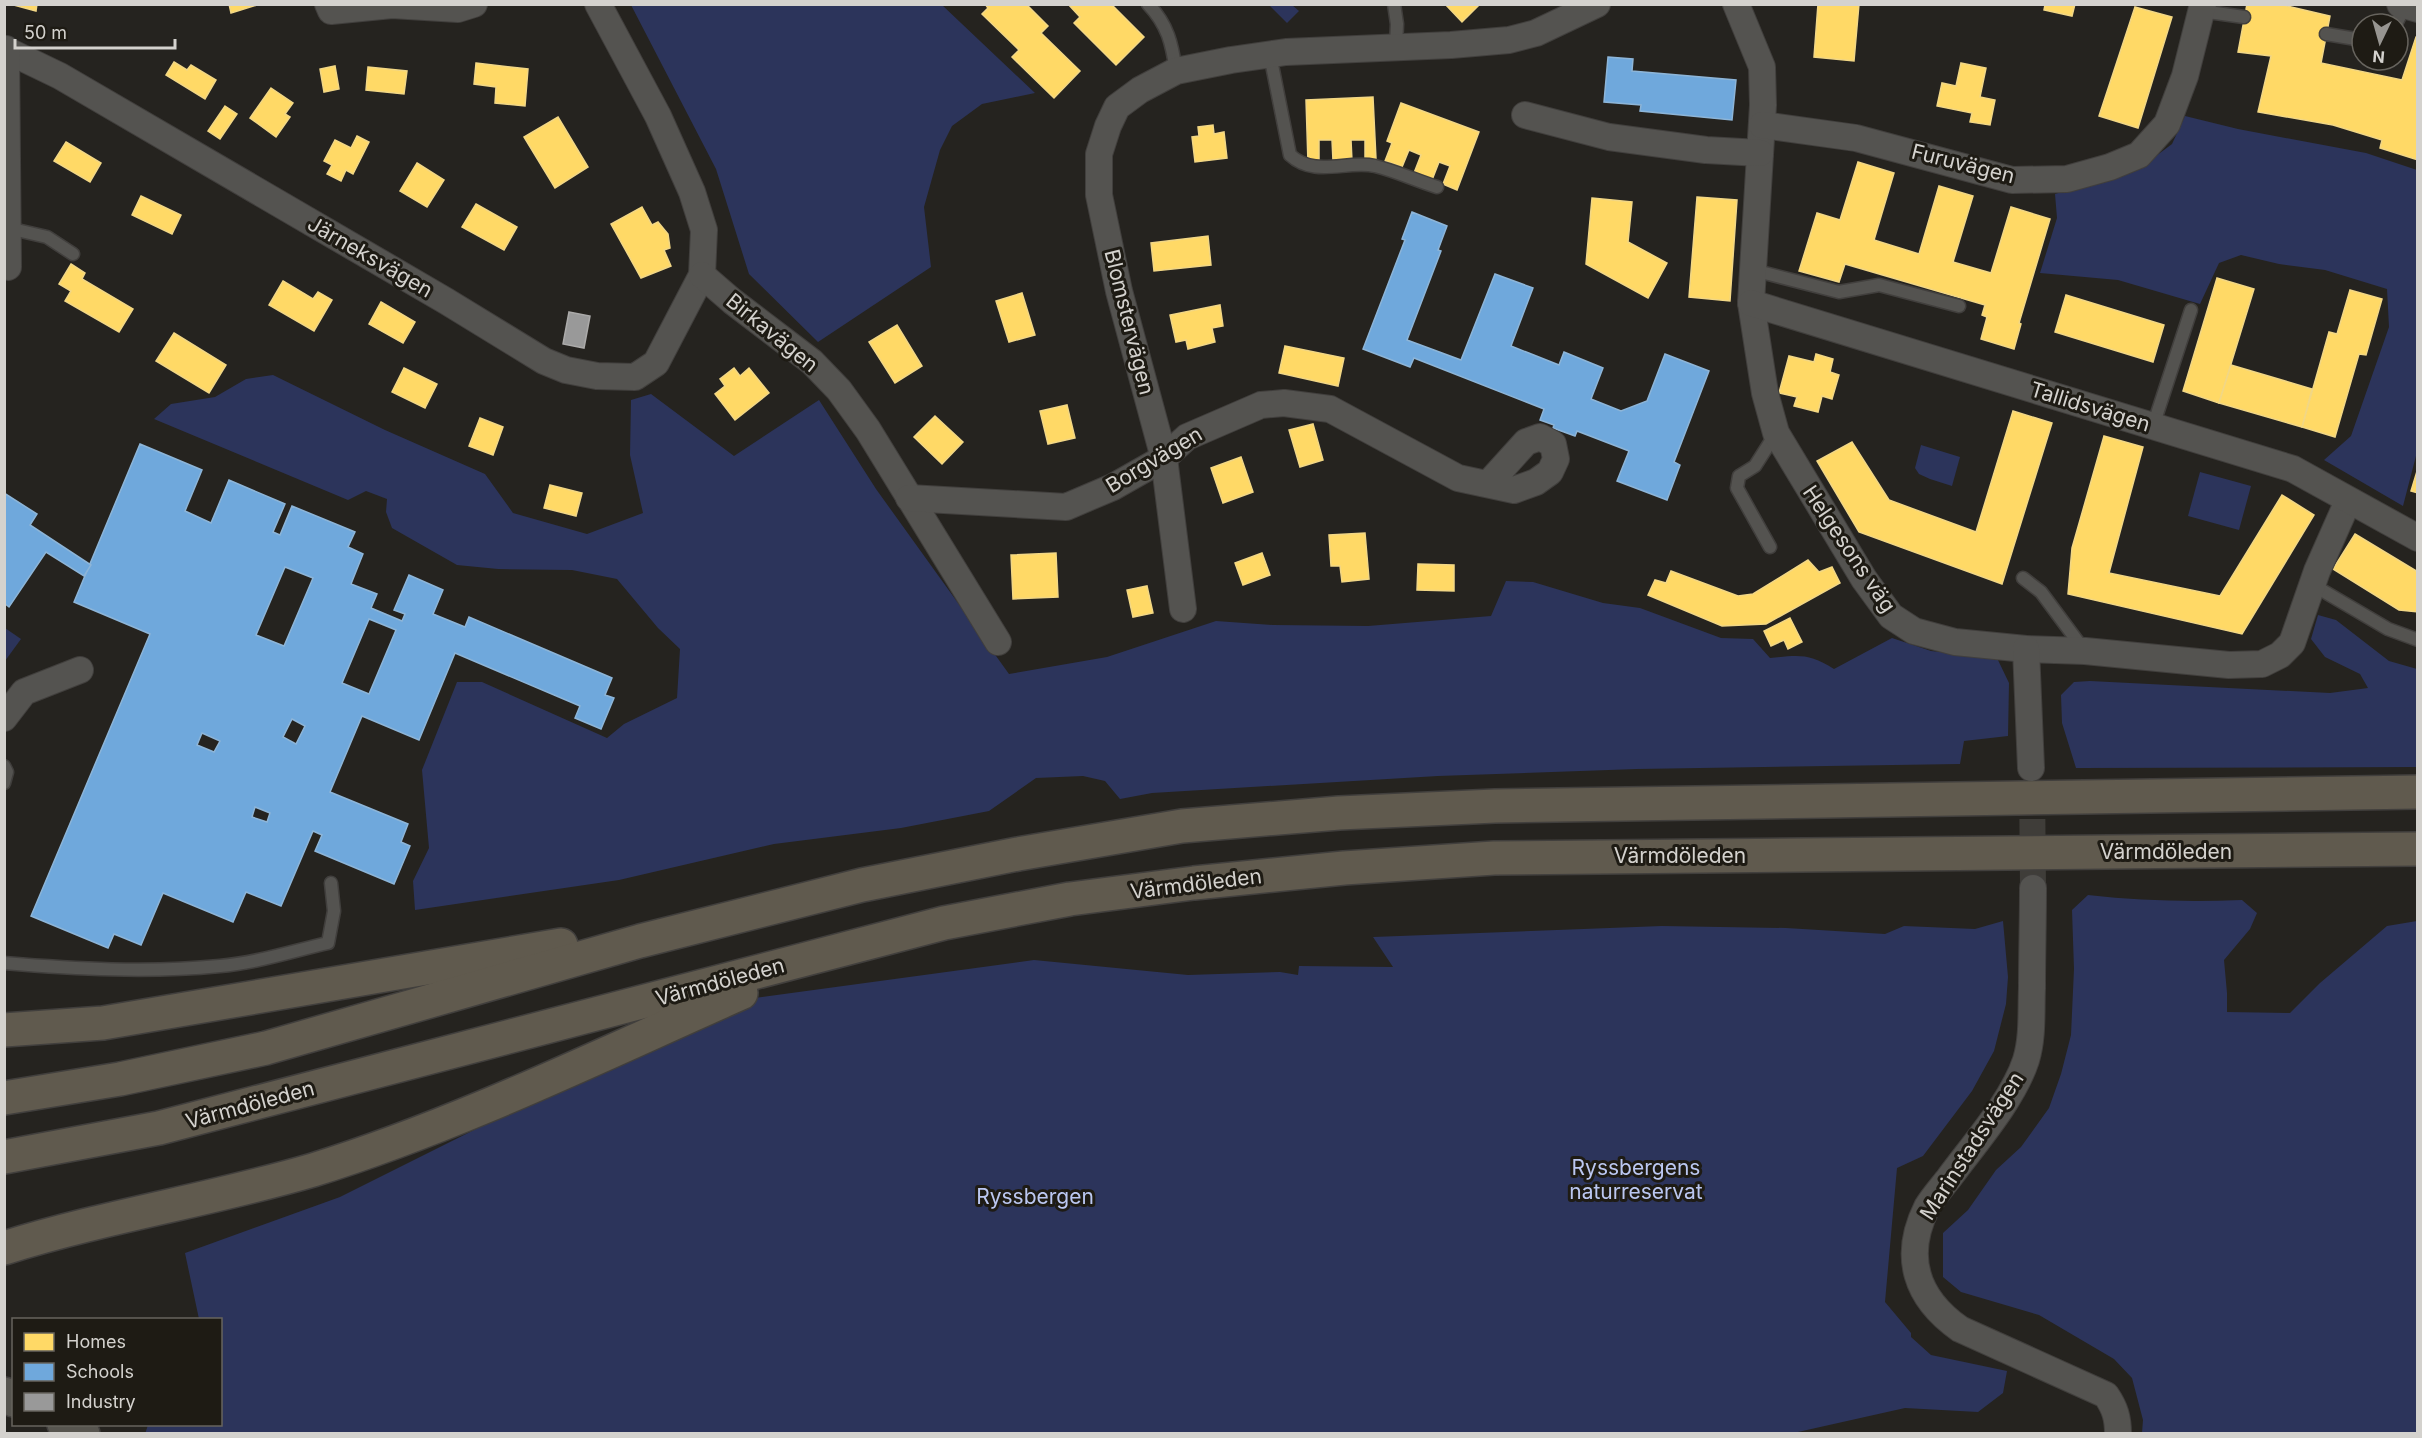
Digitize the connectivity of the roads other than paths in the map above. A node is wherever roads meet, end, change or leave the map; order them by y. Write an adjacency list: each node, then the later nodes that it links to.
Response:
1 (328, 4): 2 (street)
2 (474, 4)
3 (598, 4): 24 (street)
4 (1148, 4): 15 (lane)
5 (1394, 4): 12 (lane)
6 (1597, 4): 12 (street, Blomstervägen)
7 (1736, 4): 17 (street, Helgesons väg)
8 (2202, 8): 9 (lane); 17 (street, Furuvägen)
9 (2244, 17)
10 (2326, 34): 11 (lane)
11 (2350, 38)
12 (1396, 47): 14 (street, Blomstervägen)
13 (5, 49): 20 (street); 24 (street, Järneksvägen)
14 (1270, 55): 15 (street, Blomstervägen); 19 (lane)
15 (1176, 71): 30 (street, Blomstervägen)
16 (1525, 115): 18 (street)
17 (1762, 126): 18 (street, Helgesons väg)
18 (1760, 153): 23 (street, Helgesons väg)
19 (1437, 188)
20 (8, 228): 21 (lane); 22 (street)
21 (72, 254)
22 (8, 267)
23 (1753, 270): 25 (street, Helgesons väg); 26 (lane)
24 (702, 275): 32 (street, Birkavägen)
25 (1751, 303): 28 (street, Tallidsvägen); 29 (street, Helgesons väg)
26 (1959, 306)
27 (2192, 310): 28 (lane)
28 (2153, 426): 33 (street, Tallidsvägen)
29 (1776, 433): 35 (lane); 41 (street, Helgesons väg)
30 (1164, 458): 31 (street, Borgvägen); 32 (street, Borgvägen); 38 (street, Blomstervägen)
31 (1488, 484)
32 (909, 498): 40 (street, Birkavägen)
33 (2348, 501): 34 (street, Tallidsvägen); 37 (street, Helgesons väg)
34 (2418, 538)
35 (1770, 547)
36 (2023, 578): 42 (lane)
37 (2313, 585): 39 (lane); 42 (street, Helgesons väg)
38 (1183, 609)
39 (2418, 640)
40 (998, 642)
41 (2026, 649): 42 (street, Helgesons väg); 46 (street)
42 (2085, 651)
43 (80, 670): 44 (street)
44 (4, 718)
45 (4, 766): 47 (lane)
46 (2031, 768)
47 (4, 783)
48 (2418, 792): 52 (highway)
49 (2418, 849): 53 (highway, Värmdöleden)
50 (331, 883): 54 (lane)
51 (2033, 888): 61 (street, Marinstadsvägen)
52 (752, 913): 55 (highway); 56 (highway)
53 (834, 952): 57 (highway, Värmdöleden); 58 (highway)
54 (4, 963)
55 (4, 1030)
56 (4, 1098)
57 (4, 1157)
58 (4, 1248)
59 (66, 1426): 60 (street)
60 (82, 1434)
61 (2118, 1434)

